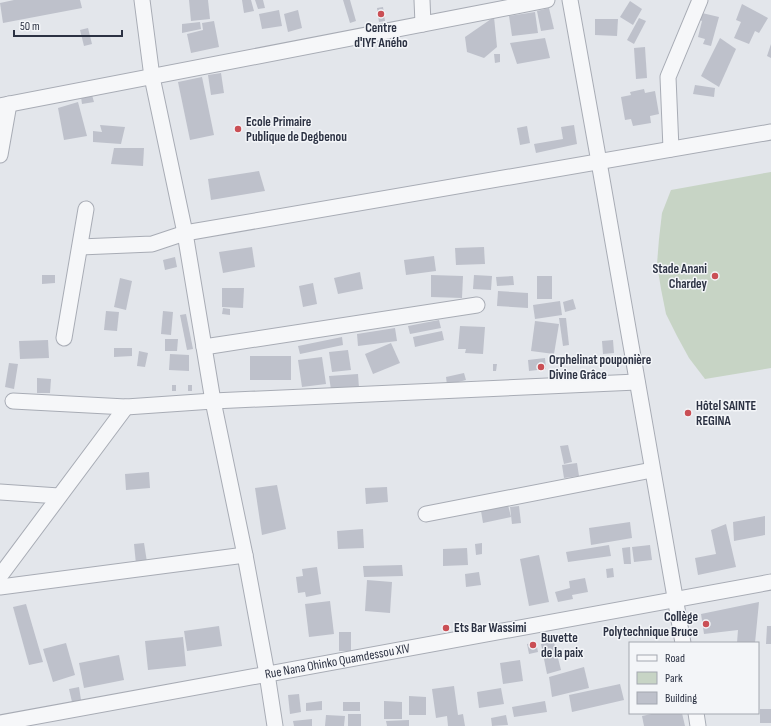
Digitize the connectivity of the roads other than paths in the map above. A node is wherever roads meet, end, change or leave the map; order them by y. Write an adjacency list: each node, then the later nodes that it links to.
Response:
1 (142, 0): 7 (street)
2 (422, 0): 6 (street)
3 (547, 0): 6 (street)
4 (570, 0): 12 (street)
5 (700, 0): 10 (street)
6 (423, 24): 7 (street)
7 (152, 77): 8 (street); 14 (street)
8 (5, 105): 11 (street)
9 (771, 132): 10 (street)
10 (671, 149): 12 (street)
11 (0, 155)
12 (599, 162): 14 (street); 19 (street)
13 (86, 209): 15 (street)
14 (185, 233): 15 (street); 18 (street)
15 (80, 246): 17 (street)
16 (478, 305): 18 (street)
17 (64, 338)
18 (204, 347): 21 (street)
19 (637, 382): 21 (street); 23 (street)
20 (13, 401): 22 (street)
21 (212, 401): 22 (street); 27 (street)
22 (126, 407): 25 (street)
23 (652, 470): 26 (street); 31 (street)
24 (0, 492): 25 (street)
25 (59, 496): 28 (street)
26 (426, 514)
27 (245, 555): 30 (street); 33 (street)
28 (0, 576)
29 (771, 582): 31 (street, Rue Nana Ohinko Quamdessou XIV)
30 (0, 587)
31 (675, 600): 32 (street); 33 (street, Rue Nana Ohinko Quamdessou XIV)
32 (683, 642)
33 (267, 674): 35 (street, Rue Nana Ohinko Quamdessou XIV); 36 (street)
34 (696, 714): 37 (street)
35 (0, 723)
36 (275, 726)
37 (698, 726)

